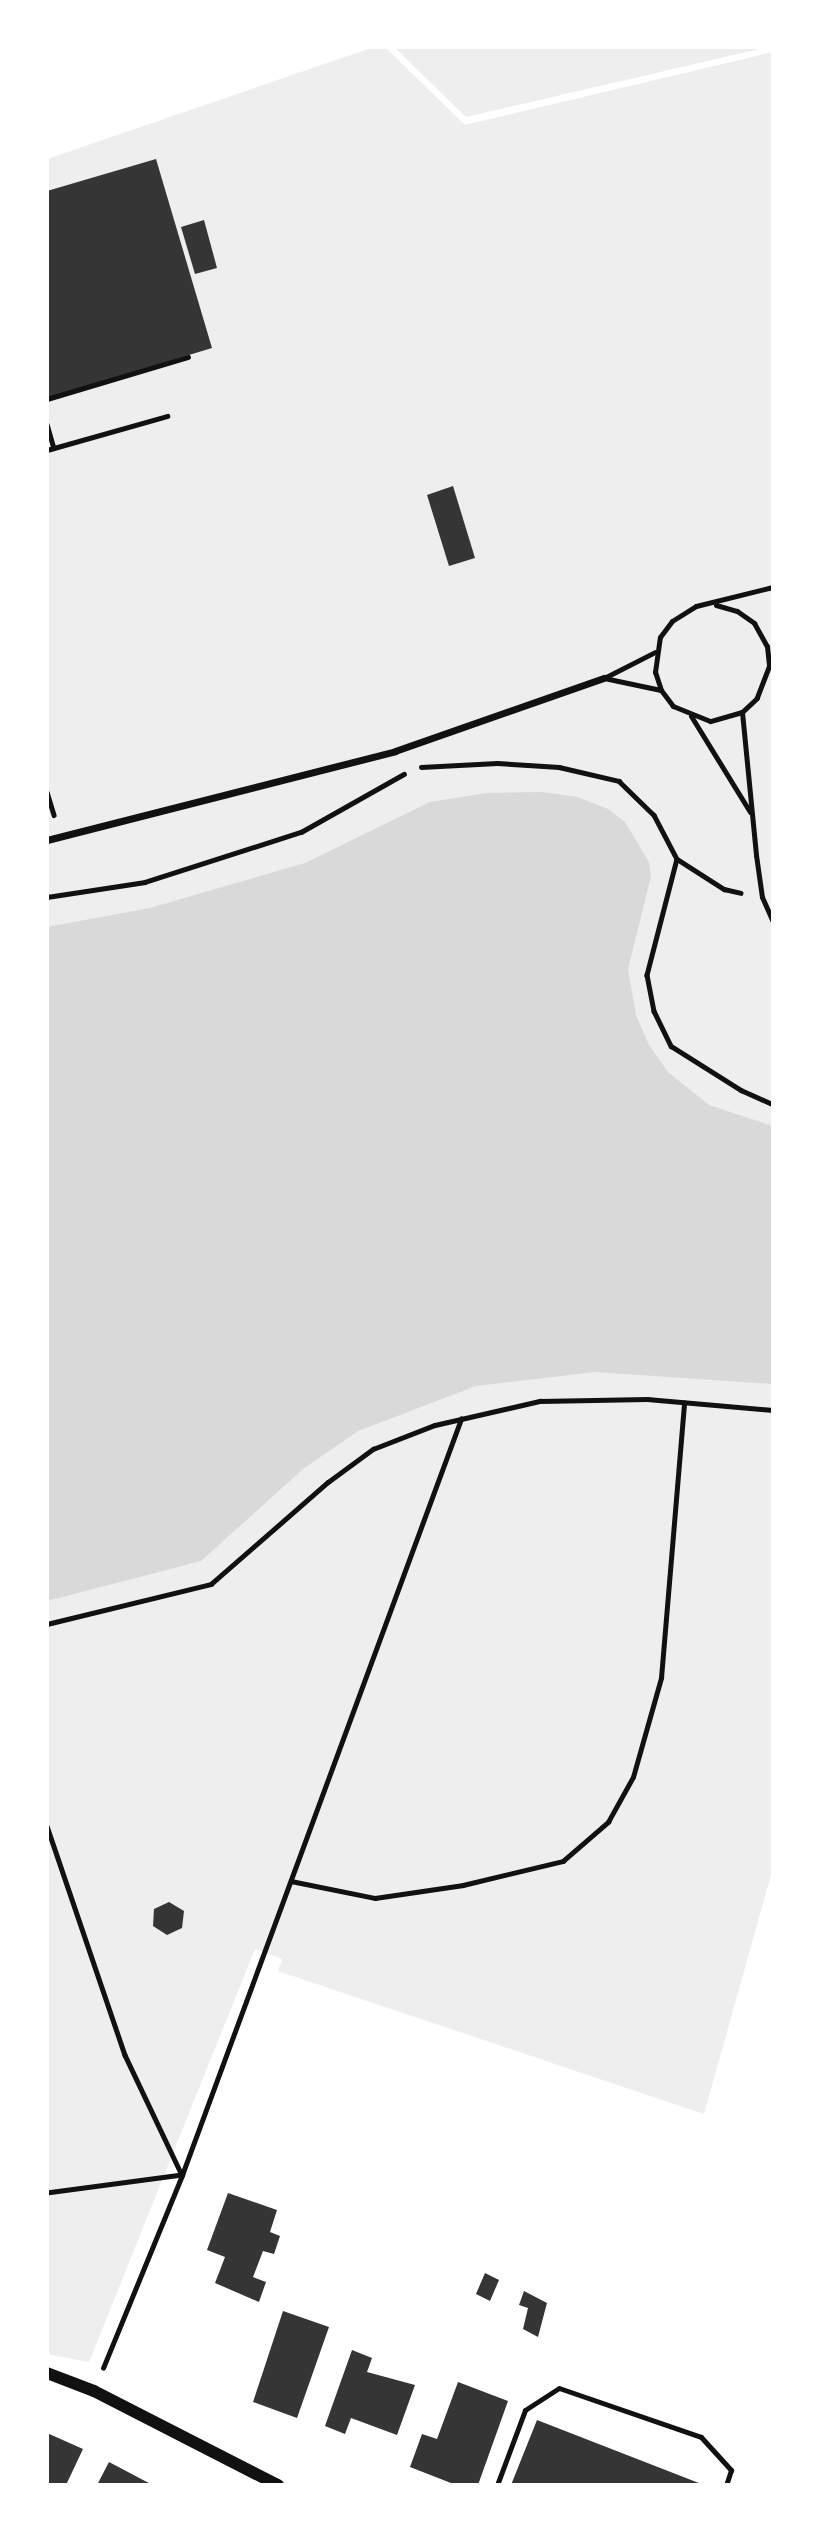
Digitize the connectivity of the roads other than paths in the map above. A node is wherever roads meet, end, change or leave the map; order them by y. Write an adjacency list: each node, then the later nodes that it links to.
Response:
1 (773, 587): 2 (lane)
2 (716, 605): 3 (lane); 4 (lane)
3 (655, 652): 5 (lane); 6 (lane)
4 (771, 664): 7 (lane)
5 (604, 678): 6 (lane); 10 (street)
6 (661, 690): 8 (lane)
7 (742, 712): 8 (lane); 9 (lane)
8 (691, 716): 9 (lane)
9 (750, 814): 11 (lane)
10 (47, 839)
11 (773, 922)
12 (47, 2373): 13 (street)
13 (278, 2485)
14 (497, 2485): 15 (lane)
15 (726, 2485)

